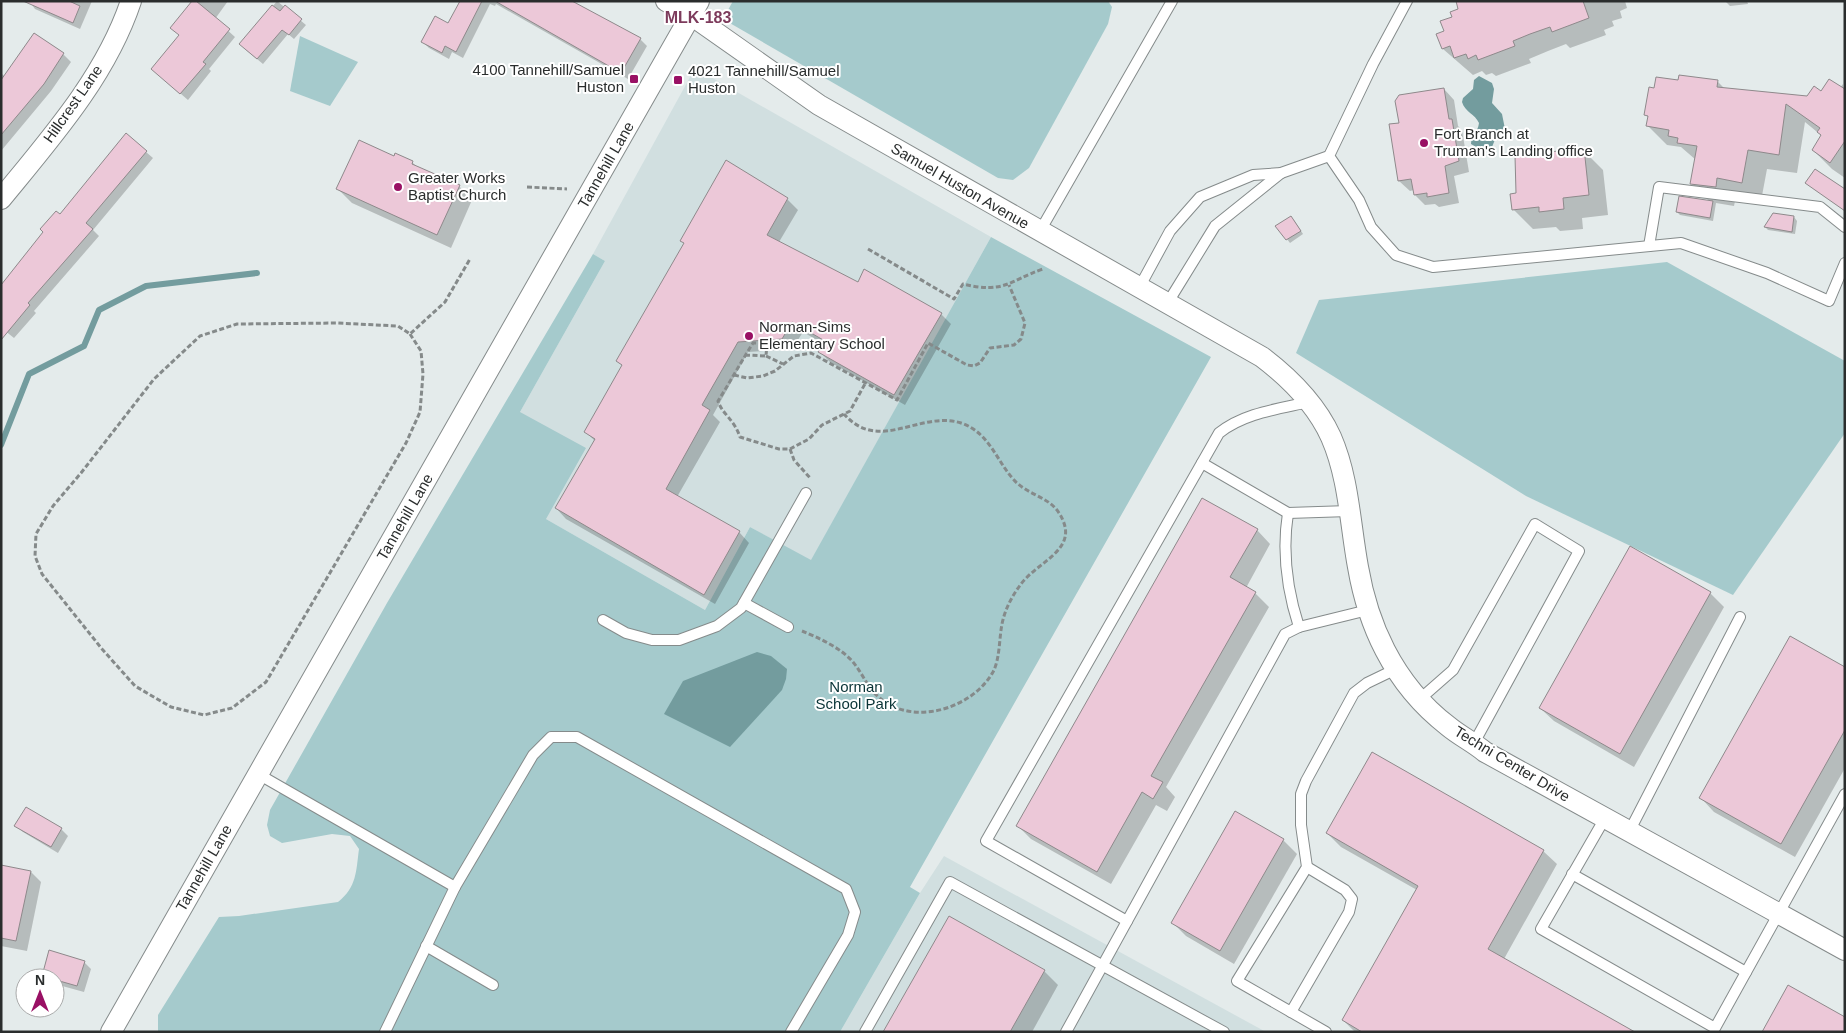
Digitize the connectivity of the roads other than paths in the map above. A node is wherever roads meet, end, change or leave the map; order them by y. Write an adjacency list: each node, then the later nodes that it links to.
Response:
1 (131, 1): 8 (street, Hillcrest Lane)
2 (666, 1): 5 (street, Samuel Huston Avenue)
3 (1172, 1): 10 (lane)
4 (1407, 1): 6 (lane)
5 (695, 8): 10 (street, Samuel Huston Avenue); 30 (street, Tannehill Lane)
6 (1329, 156): 7 (lane); 11 (lane)
7 (1281, 173): 13 (lane); 14 (lane)
8 (1, 199)
9 (1845, 227): 11 (lane)
10 (1040, 231): 13 (street, Samuel Huston Avenue)
11 (1650, 246): 12 (lane)
12 (1845, 263)
13 (1138, 288): 14 (street, Samuel Huston Avenue)
14 (1166, 304): 15 (street, Samuel Huston Avenue)
15 (1262, 357): 16 (street, Techni Center Drive)
16 (1309, 402): 17 (lane); 19 (street, Techni Center Drive)
17 (1202, 463): 20 (lane); 38 (lane)
18 (806, 493): 21 (lane)
19 (1349, 511): 20 (lane); 22 (street, Techni Center Drive)
20 (1288, 513): 26 (lane)
21 (744, 603): 24 (lane); 25 (lane)
22 (1368, 610): 26 (lane); 27 (street, Techni Center Drive)
23 (1740, 617): 33 (lane)
24 (603, 620)
25 (788, 627)
26 (1299, 627): 38 (lane)
27 (1396, 669): 28 (street, Techni Center Drive); 34 (lane)
28 (1420, 699): 29 (street, Techni Center Drive); 29 (lane)
29 (1474, 743): 32 (street, Techni Center Drive)
30 (258, 774): 36 (lane); 45 (street, Tannehill Lane)
31 (1845, 794): 37 (lane)
32 (1605, 818): 33 (street, Techni Center Drive); 35 (lane)
33 (1629, 832): 37 (street, Techni Center Drive)
34 (1307, 867): 44 (lane); 44 (lane)
35 (1572, 874): 42 (lane); 42 (lane)
36 (455, 887): 39 (lane); 47 (lane)
37 (1777, 914): 40 (street, Techni Center Drive); 42 (lane)
38 (1127, 921): 41 (lane)
39 (426, 946): 43 (lane); 46 (lane)
40 (1844, 948)
41 (1103, 965): 48 (lane); 49 (lane); 50 (lane)
42 (1746, 972)
43 (493, 985)
44 (1291, 1012): 51 (lane)
45 (111, 1032)
46 (385, 1032)
47 (791, 1032)
48 (865, 1032)
49 (1066, 1032)
50 (1224, 1032)
51 (1326, 1032)

